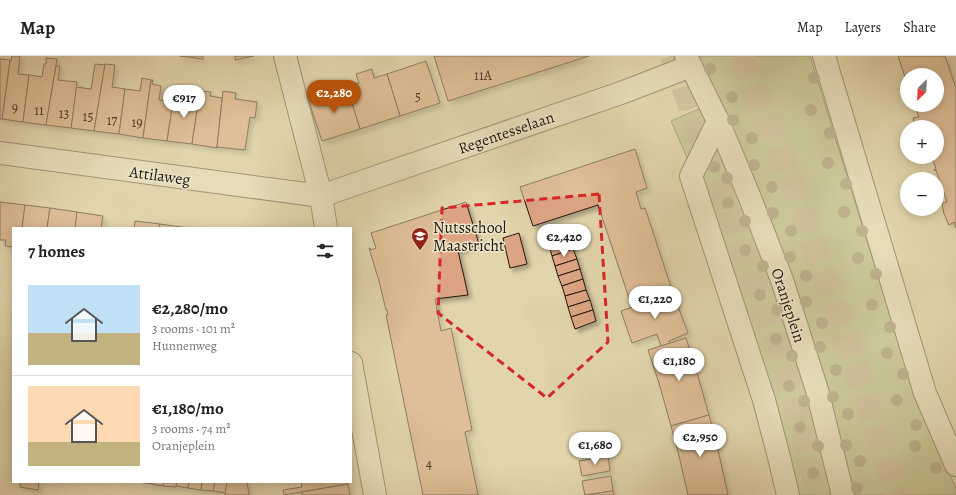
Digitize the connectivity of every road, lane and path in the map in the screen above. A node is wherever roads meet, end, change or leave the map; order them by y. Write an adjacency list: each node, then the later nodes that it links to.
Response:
1 (285, 56): 6 (street)
2 (824, 56): 9 (street)
3 (689, 61): 4 (street, Oranjeplein); 6 (street, Regentesselaan)
4 (718, 121): 12 (street); 13 (street, Oranjeplein)
5 (0, 153): 6 (street, Attilaweg)
6 (320, 196): 7 (street)
7 (326, 227)
8 (352, 368): 11 (street)
9 (947, 425): 10 (street)
10 (956, 465)
11 (375, 495)
12 (788, 495)
13 (843, 495)

